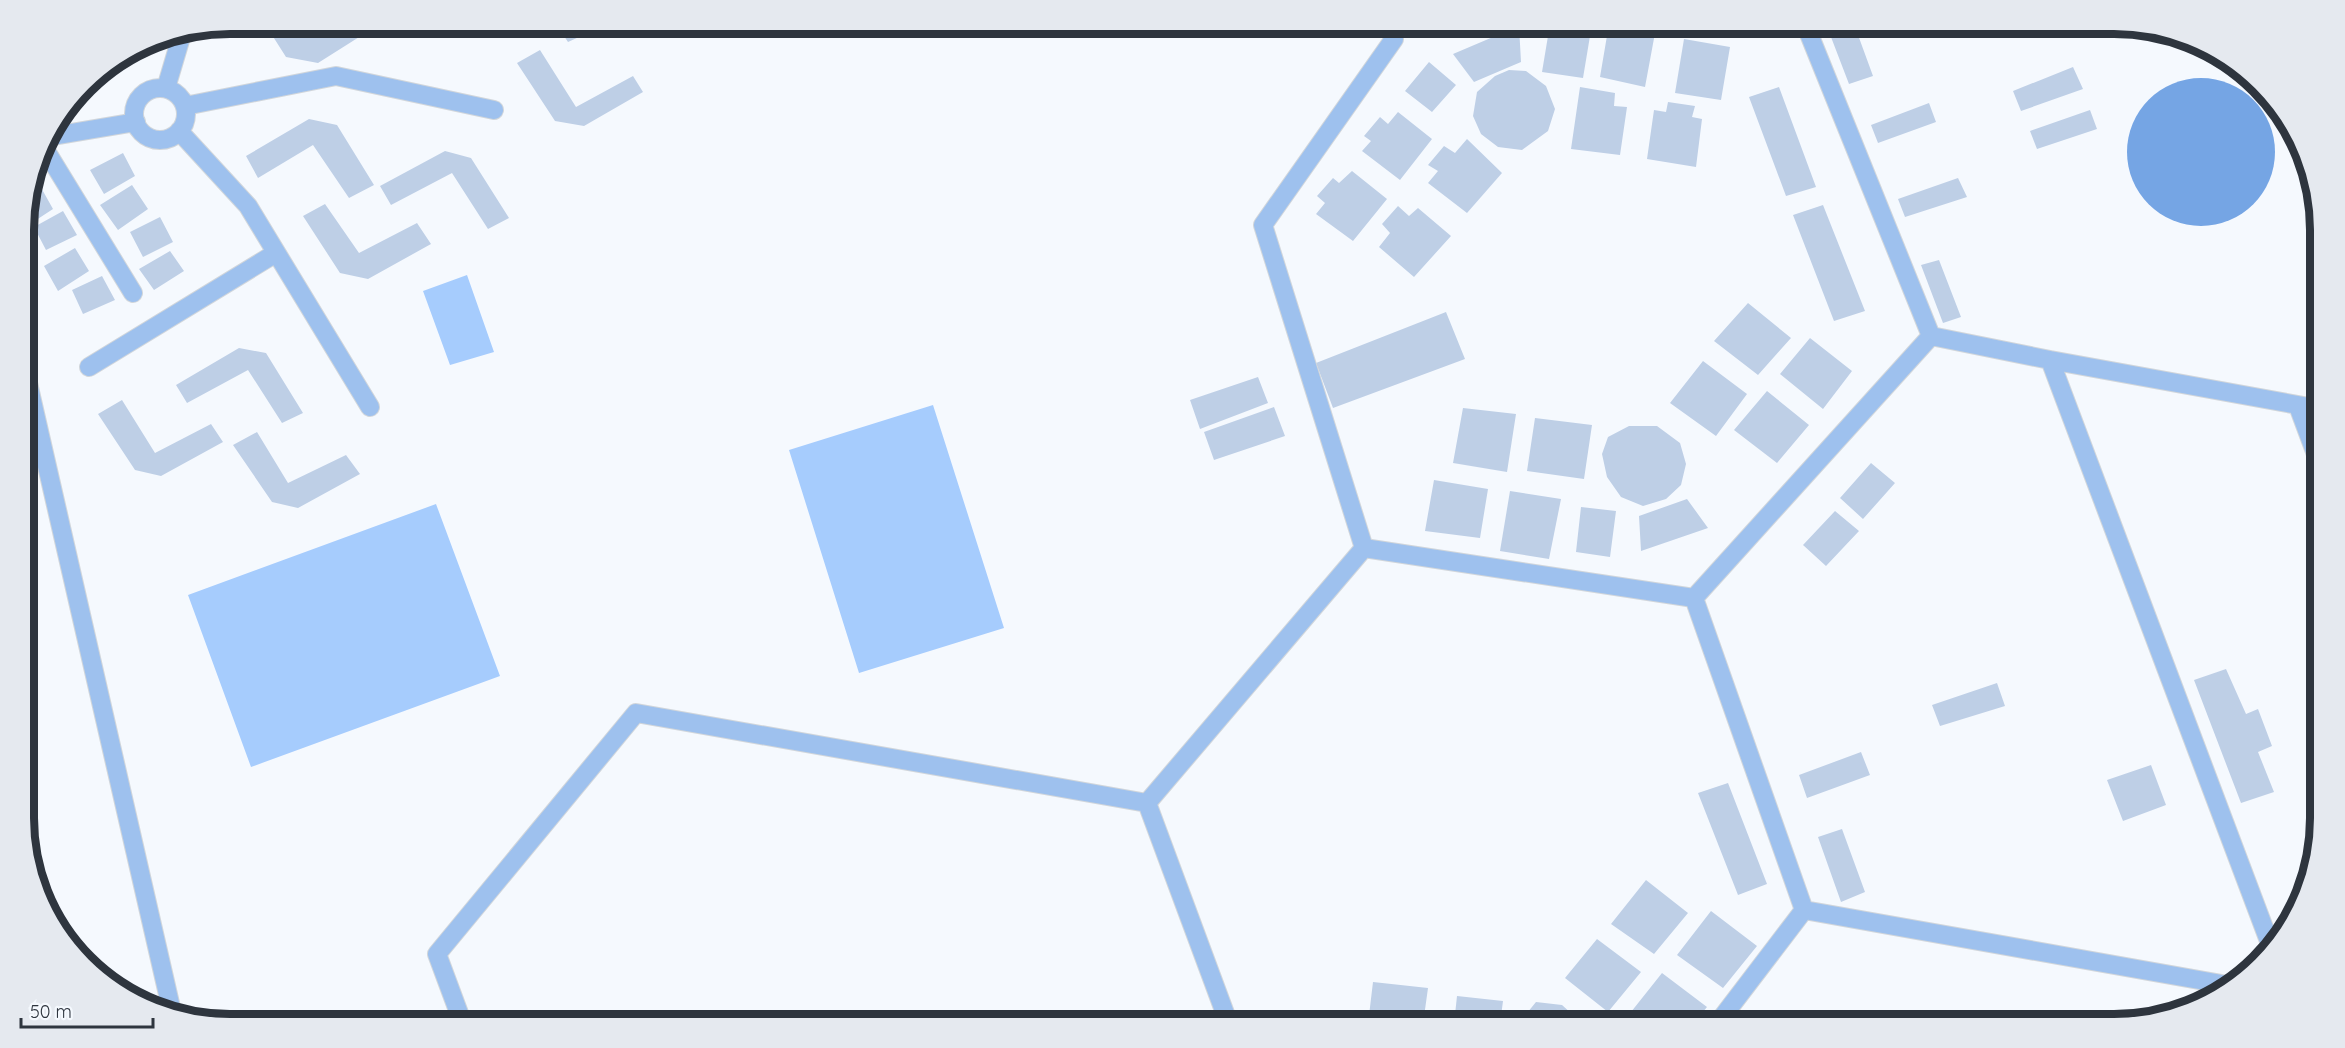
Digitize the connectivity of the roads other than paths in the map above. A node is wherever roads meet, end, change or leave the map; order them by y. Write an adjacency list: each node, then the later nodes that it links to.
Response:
1 (1393, 34): 21 (street)
2 (1809, 34): 13 (street)
3 (180, 41): 4 (street)
4 (166, 88): 5 (street); 7 (street)
5 (185, 106): 6 (street); 8 (street)
6 (494, 110)
7 (136, 122): 8 (street); 9 (street)
8 (179, 131): 11 (street)
9 (59, 135)
10 (49, 155): 12 (street)
11 (276, 253): 15 (street); 17 (street)
12 (133, 293)
13 (1931, 336): 14 (street); 22 (street)
14 (2050, 360): 16 (street); 25 (street)
15 (88, 367)
16 (2298, 406): 18 (street); 20 (street)
17 (370, 407)
18 (2310, 408)
19 (35, 412): 27 (street)
20 (2310, 438)
21 (1364, 548): 22 (street); 23 (street)
22 (1694, 598): 24 (street)
23 (1147, 803): 28 (street); 30 (street)
24 (1804, 910): 26 (street); 29 (street)
25 (2268, 939)
26 (2218, 983)
27 (170, 1004)
28 (1225, 1013)
29 (1725, 1013)
30 (459, 1014)

